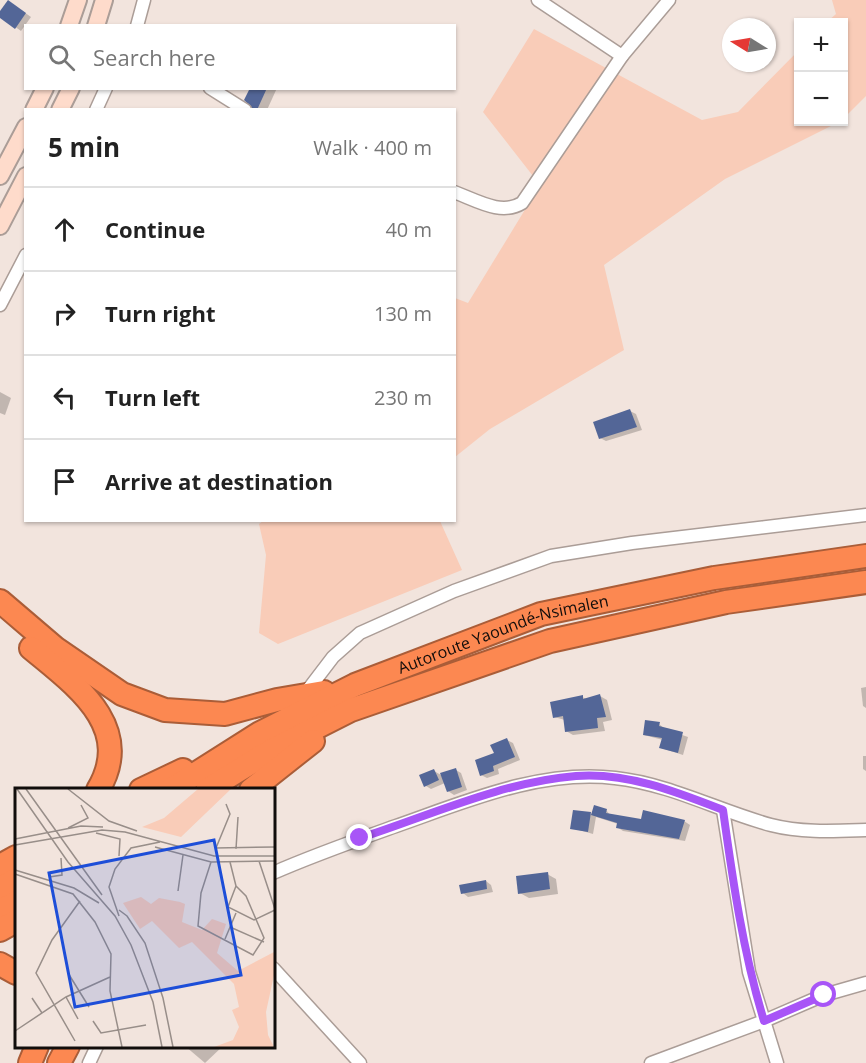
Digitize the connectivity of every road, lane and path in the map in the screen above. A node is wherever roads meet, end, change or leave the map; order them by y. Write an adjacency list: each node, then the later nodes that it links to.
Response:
1 (78, 0): 8 (main road)
2 (104, 0): 9 (main road)
3 (144, 0): 10 (street)
4 (538, 0): 7 (street)
5 (560, 0): 7 (street)
6 (669, 0): 11 (street)
7 (553, 11): 11 (street)
8 (70, 24)
9 (97, 24)
10 (138, 24)
11 (622, 56): 23 (street)
12 (44, 90): 16 (main road)
13 (70, 90): 17 (main road)
14 (105, 90): 18 (street)
15 (213, 90): 19 (street)
16 (35, 108)
17 (61, 108)
18 (97, 108)
19 (242, 108)
20 (24, 130): 21 (main road)
21 (0, 176)
22 (24, 180): 24 (main road)
23 (456, 193)
24 (0, 226)
25 (24, 259): 26 (street)
26 (0, 305)
27 (866, 515): 33 (street)
28 (866, 556): 32 (highway, Autoroute Yaoundé-Nsimalen)
29 (866, 582): 34 (highway, Autoroute Yaoundé-Nsimalen)
30 (0, 601): 33 (highway)
31 (0, 622): 36 (highway)
32 (355, 685): 33 (highway); 35 (highway, Autoroute Yaoundé-Nsimalen)
33 (303, 696)
34 (351, 710): 35 (highway, Autoroute Yaoundé-Nsimalen); 41 (highway)
35 (265, 742): 37 (highway); 38 (highway, Autoroute Yaoundé-Nsimalen); 39 (highway, Autoroute Yaoundé-Nsimalen); 40 (highway)
36 (99, 788)
37 (146, 788)
38 (174, 788)
39 (209, 788)
40 (219, 788)
41 (254, 788)
42 (723, 810): 43 (street); 46 (street); 57 (street)
43 (866, 830)
44 (15, 858): 45 (highway)
45 (0, 866)
46 (274, 873)
47 (15, 880): 48 (highway)
48 (0, 889)
49 (15, 903): 50 (highway)
50 (0, 911)
51 (15, 922): 52 (highway)
52 (0, 930)
53 (0, 964): 55 (highway)
54 (274, 969): 64 (street)
55 (15, 972)
56 (866, 983): 57 (street)
57 (764, 1021): 65 (street); 66 (street)
58 (37, 1048): 61 (highway)
59 (67, 1048): 62 (highway)
60 (96, 1048): 63 (street)
61 (30, 1063)
62 (59, 1063)
63 (89, 1063)
64 (360, 1063)
65 (651, 1063)
66 (777, 1063)

